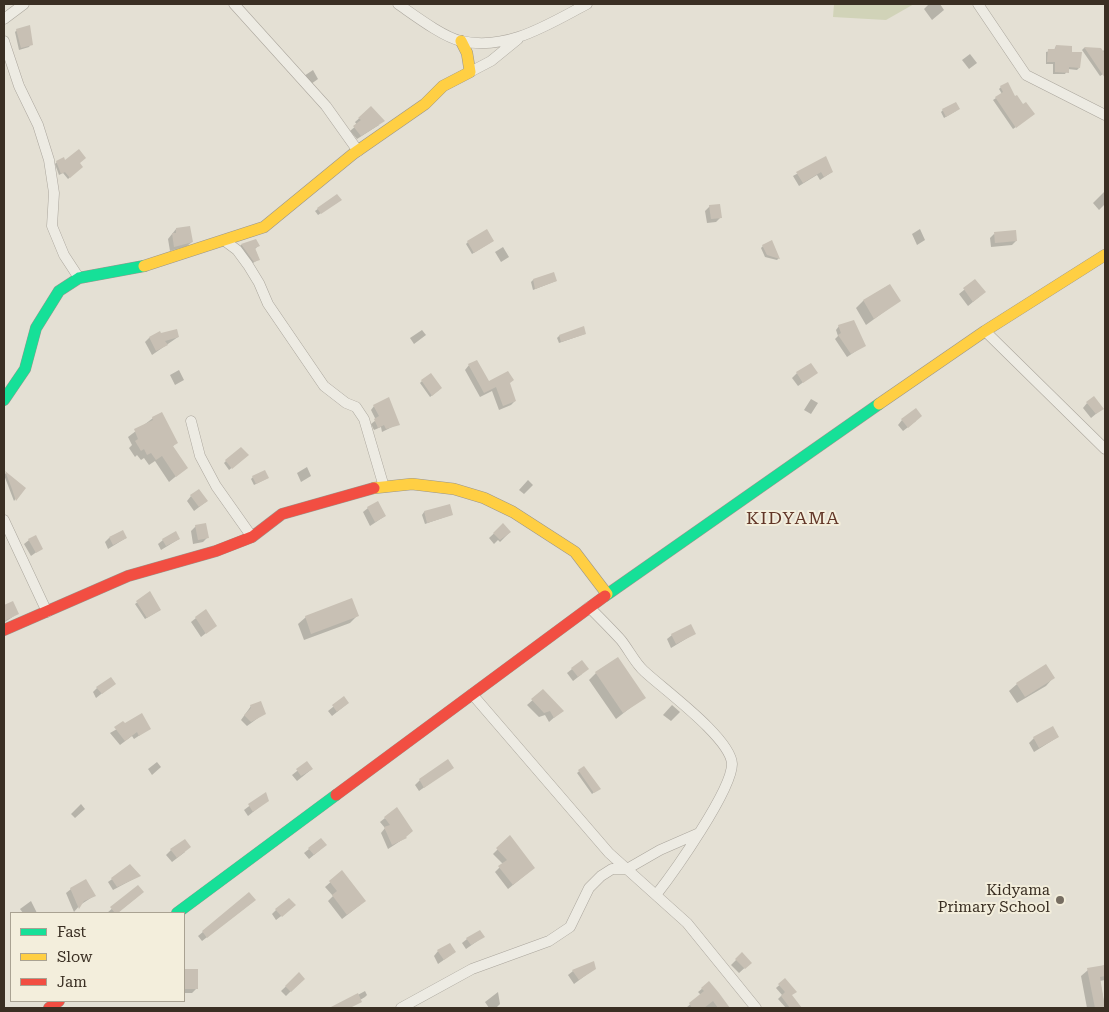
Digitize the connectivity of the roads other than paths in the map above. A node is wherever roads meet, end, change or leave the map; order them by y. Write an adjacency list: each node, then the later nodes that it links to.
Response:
1 (24, 4): 6 (street)
2 (234, 4): 12 (street)
3 (398, 4): 9 (street)
4 (587, 4): 7 (street)
5 (978, 4): 11 (street)
6 (4, 19)
7 (522, 36): 9 (street); 10 (street)
8 (4, 41): 15 (street)
9 (461, 41): 10 (main road)
10 (470, 72): 12 (main road)
11 (1105, 115)
12 (358, 151): 13 (main road)
13 (225, 241): 15 (main road); 20 (street)
14 (1105, 254): 16 (main road)
15 (79, 278): 17 (main road)
16 (985, 331): 19 (street); 23 (main road)
17 (4, 400)
18 (191, 421): 22 (street)
19 (1105, 449)
20 (384, 487): 22 (main road); 23 (main road)
21 (4, 520): 25 (street)
22 (252, 537): 25 (main road)
23 (606, 594): 24 (main road)
24 (590, 607): 27 (main road); 28 (street)
25 (48, 612): 26 (main road)
26 (4, 630)
27 (472, 694): 29 (street); 31 (main road)
28 (699, 833): 29 (street); 30 (street)
29 (627, 869): 30 (street); 32 (street)
30 (656, 895): 33 (street)
31 (178, 912)
32 (401, 1008)
33 (756, 1008)

